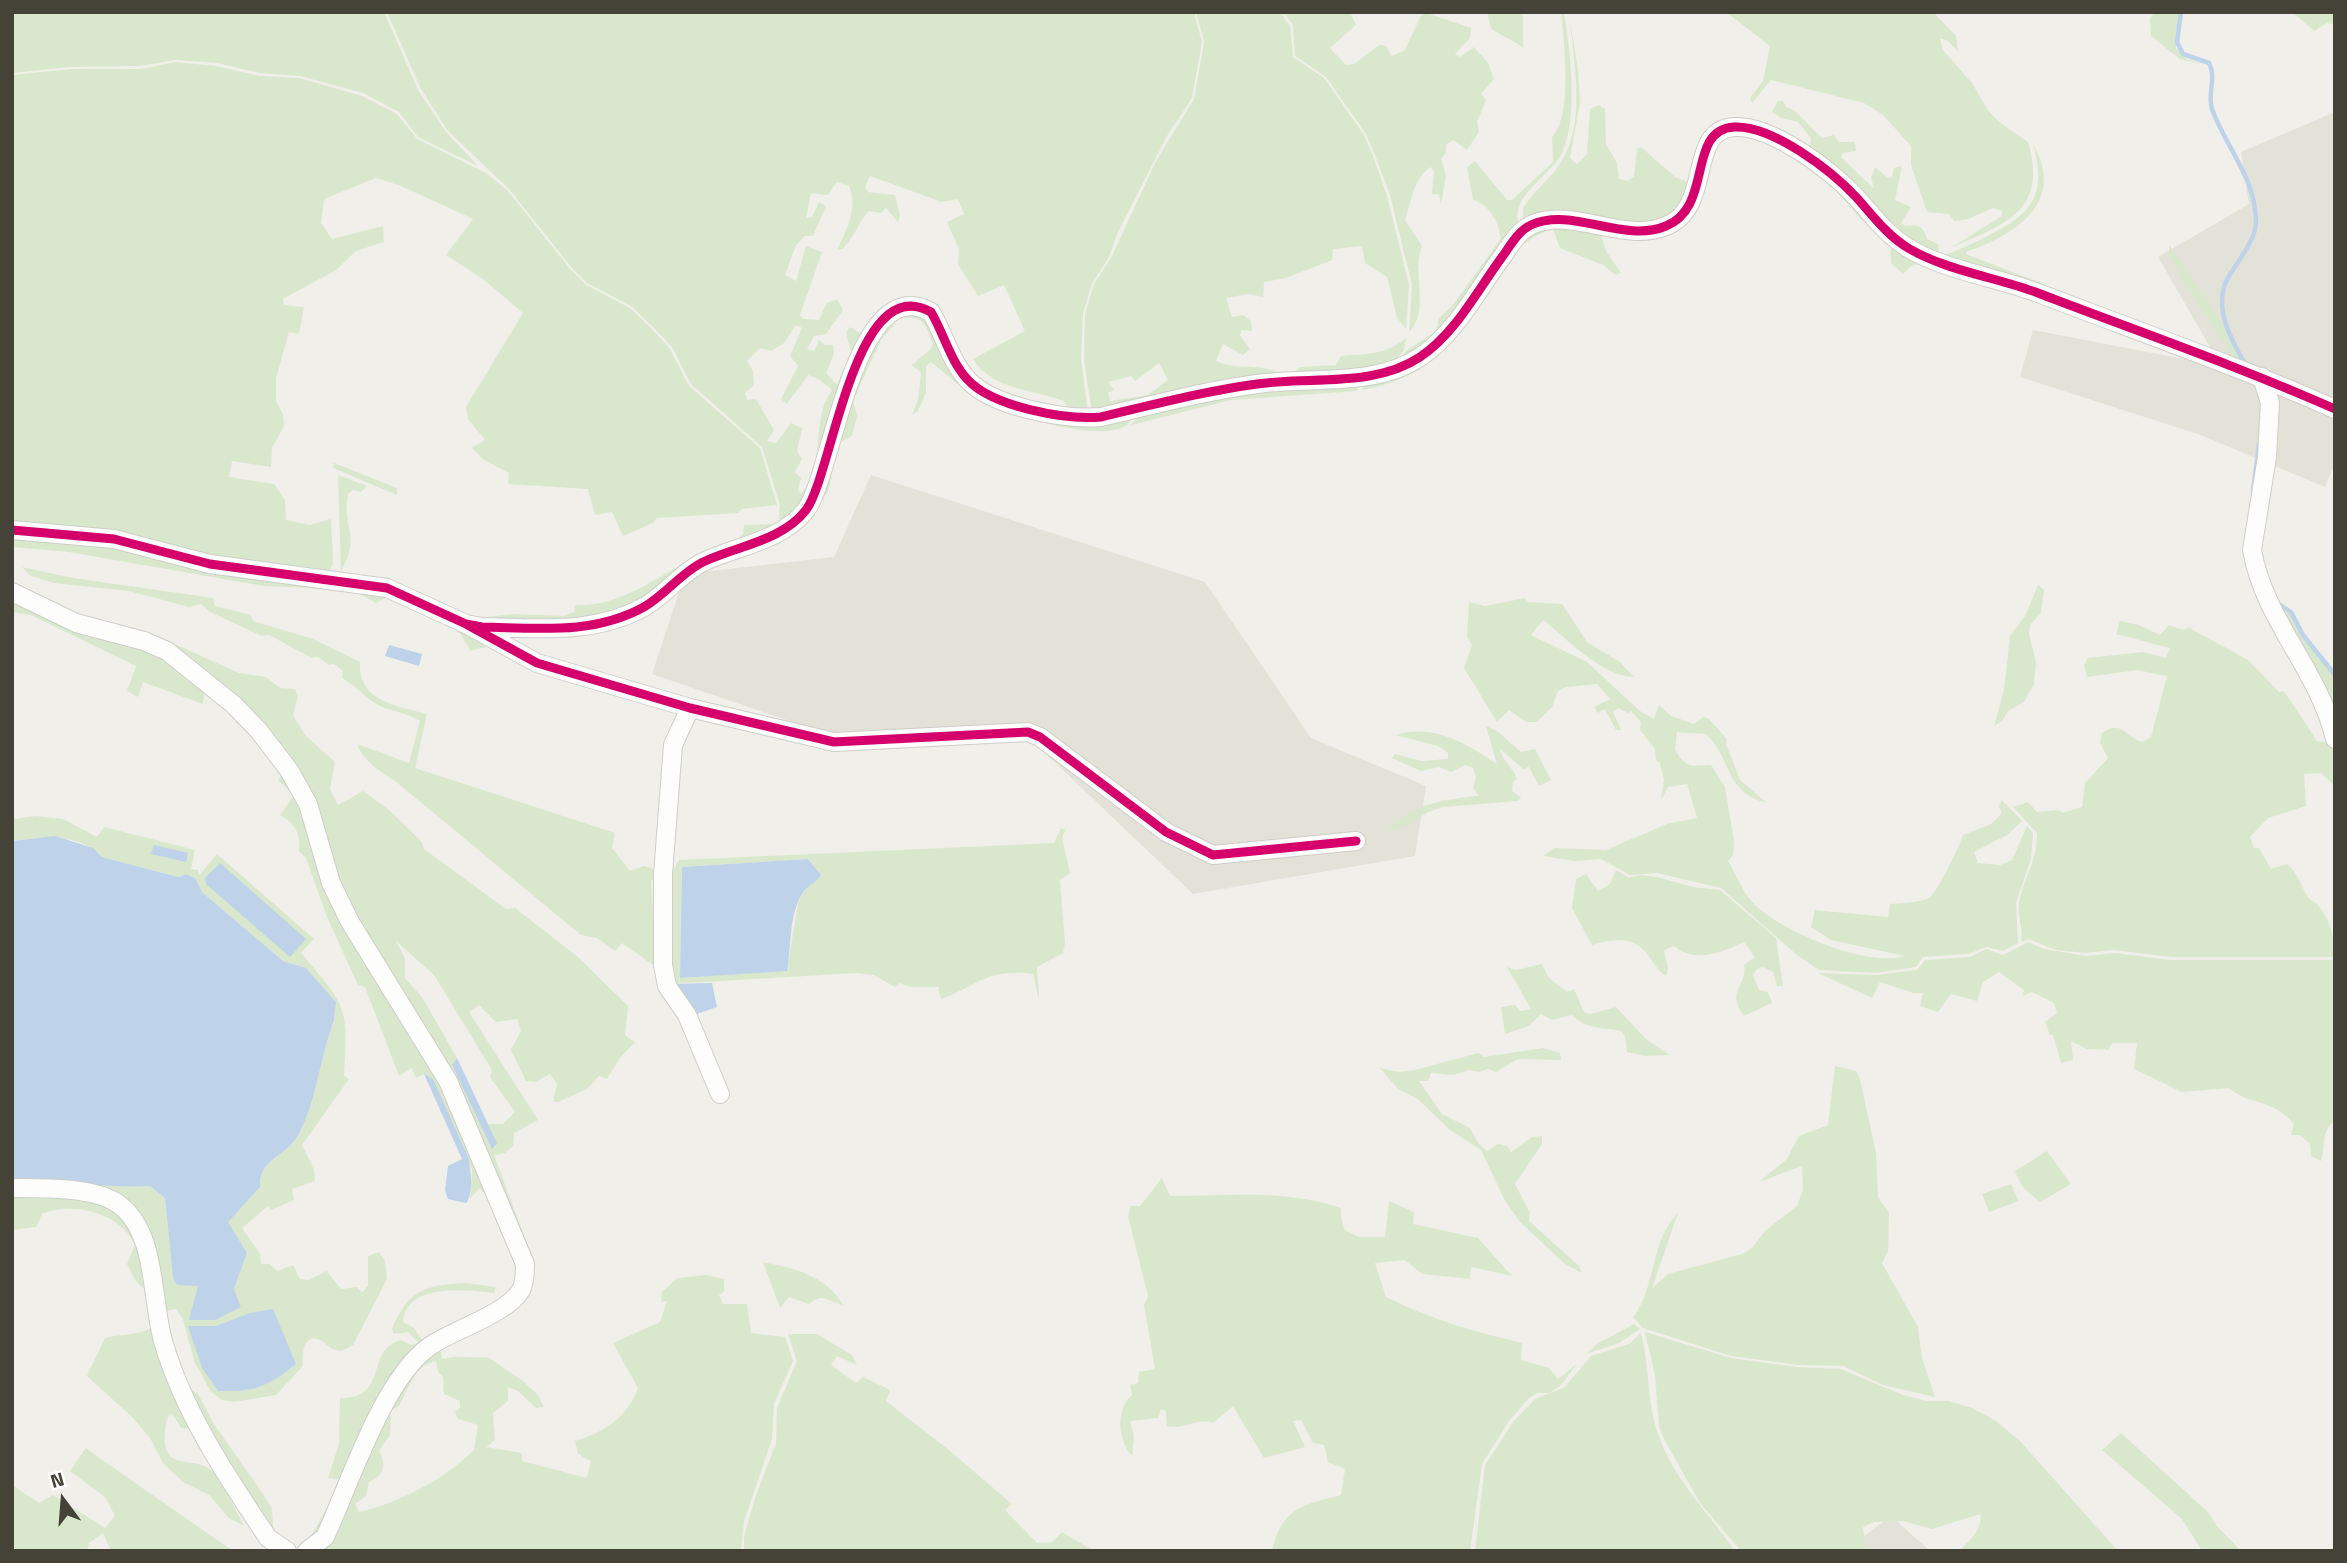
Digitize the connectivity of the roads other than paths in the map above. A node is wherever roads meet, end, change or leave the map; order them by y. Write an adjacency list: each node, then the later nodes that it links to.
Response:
1 (2262, 377): 2 (street); 5 (street); 7 (street)
2 (2335, 410)
3 (12, 530): 5 (street)
4 (12, 592): 12 (street)
5 (466, 624): 6 (street)
6 (690, 708): 8 (street); 9 (street)
7 (2335, 739)
8 (1356, 841)
9 (720, 1094)
10 (12, 1188): 11 (street)
11 (287, 1551)
12 (307, 1551)

